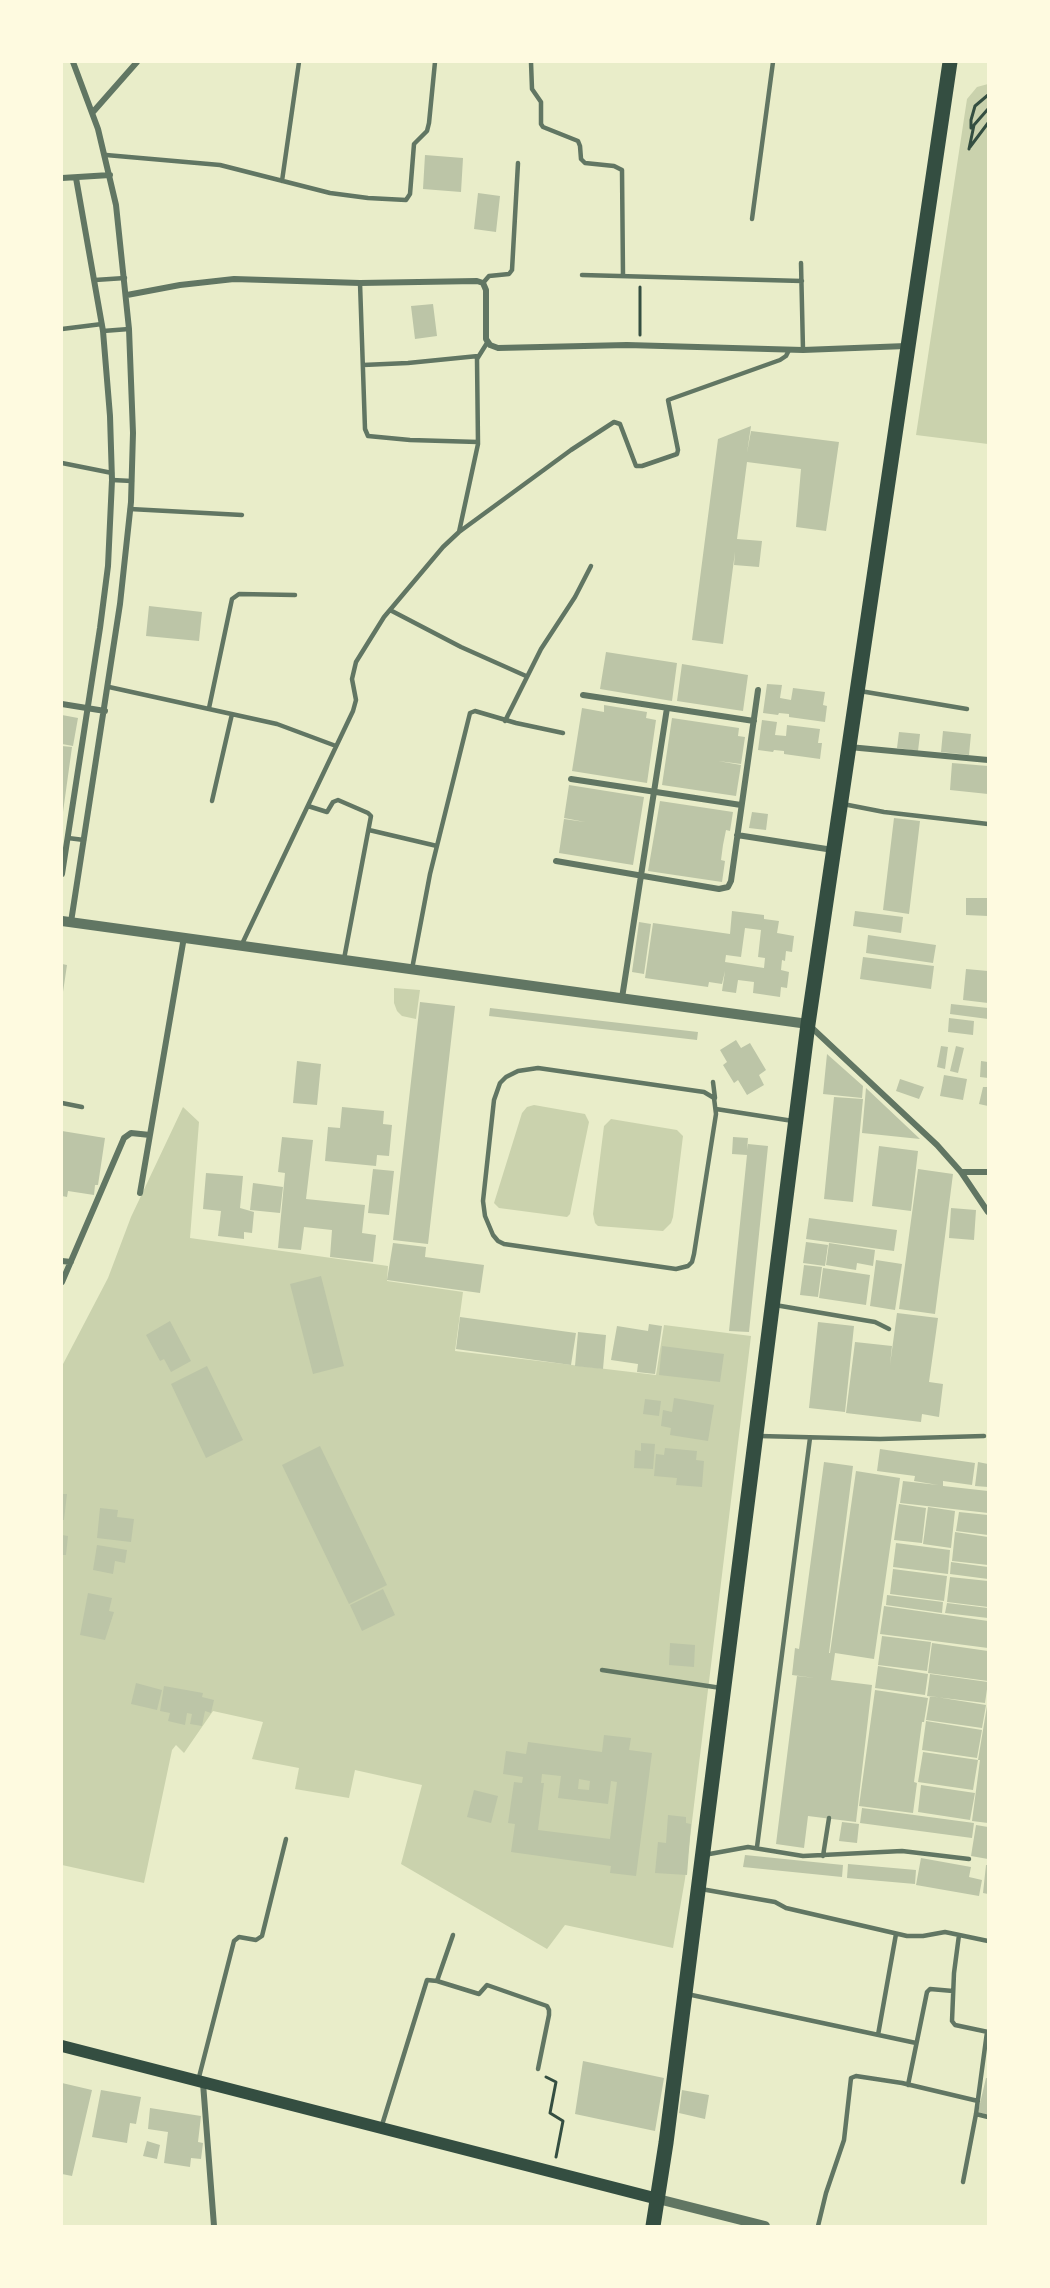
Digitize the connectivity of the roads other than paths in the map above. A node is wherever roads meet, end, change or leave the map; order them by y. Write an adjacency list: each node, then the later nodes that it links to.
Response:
1 (73, 62): 8 (street)
2 (136, 62): 8 (street)
3 (299, 62): 14 (lane)
4 (435, 62): 14 (lane)
5 (531, 62): 18 (lane)
6 (773, 62): 15 (lane)
7 (950, 62): 29 (highway)
8 (93, 112): 9 (street)
9 (106, 155): 11 (street); 14 (lane)
10 (518, 162): 23 (lane)
11 (110, 175): 13 (street); 19 (street)
12 (62, 178): 13 (street)
13 (76, 178): 20 (street)
14 (282, 181)
15 (752, 219)
16 (801, 263): 21 (lane)
17 (582, 275): 18 (lane)
18 (623, 276): 21 (lane)
19 (125, 278): 20 (lane); 24 (street)
20 (95, 280): 25 (street)
21 (802, 281): 31 (lane)
22 (360, 282): 23 (street); 24 (street); 33 (lane)
23 (483, 283): 28 (street)
24 (127, 295): 27 (street)
25 (102, 327): 26 (lane); 27 (lane); 36 (street)
26 (62, 329)
27 (129, 329): 37 (street)
28 (487, 343): 30 (street); 32 (lane)
29 (908, 346): 31 (street); 47 (highway)
30 (789, 350): 31 (street); 40 (lane)
31 (803, 350)
32 (478, 356): 33 (lane); 34 (lane)
33 (363, 365): 34 (lane)
34 (478, 441): 40 (lane)
35 (62, 463): 36 (lane)
36 (112, 477): 37 (lane); 50 (street)
37 (132, 481): 38 (street)
38 (130, 510): 39 (lane); 45 (street)
39 (242, 515)
40 (459, 532): 43 (lane)
41 (591, 566): 44 (lane)
42 (295, 595): 51 (lane)
43 (390, 610): 44 (lane); 59 (lane)
44 (526, 676): 56 (lane)
45 (109, 687): 51 (lane); 54 (street)
46 (758, 690): 57 (street)
47 (857, 690): 53 (lane); 60 (highway)
48 (583, 695): 52 (street)
49 (62, 704): 50 (street)
50 (89, 708): 54 (street); 71 (street)
51 (209, 708): 55 (lane)
52 (667, 708): 57 (street); 63 (street)
53 (968, 709)
54 (105, 711): 72 (street)
55 (232, 714): 59 (lane); 64 (lane)
56 (505, 720): 58 (lane); 73 (lane)
57 (754, 721): 66 (street)
58 (563, 733)
59 (336, 746): 67 (lane)
60 (849, 747): 61 (street); 65 (highway)
61 (988, 760)
62 (571, 779): 63 (street)
63 (654, 792): 66 (street); 77 (street)
64 (212, 801)
65 (841, 804): 68 (lane); 74 (highway)
66 (741, 805): 70 (street)
67 (308, 806): 69 (lane); 80 (lane)
68 (988, 824)
69 (369, 830): 73 (lane); 81 (lane)
70 (737, 835): 74 (street); 77 (street)
71 (68, 838): 72 (lane); 76 (street)
72 (84, 840): 78 (street)
73 (437, 846): 82 (lane)
74 (834, 850): 84 (highway)
75 (556, 861): 77 (street)
76 (62, 874)
77 (641, 875): 83 (street)
78 (70, 922): 79 (street)
79 (184, 937): 80 (street); 90 (street)
80 (242, 944): 81 (street)
81 (344, 959): 82 (street)
82 (412, 969): 83 (street)
83 (622, 998): 84 (street)
84 (808, 1024): 89 (highway); 91 (street)
85 (713, 1082): 87 (lane)
86 (62, 1104): 88 (lane)
87 (716, 1106): 87 (lane); 89 (lane)
88 (82, 1107)
89 (796, 1122): 98 (highway)
90 (150, 1135): 93 (street); 96 (street)
91 (961, 1172): 92 (street); 94 (street)
92 (988, 1172)
93 (140, 1193)
94 (988, 1212)
95 (62, 1261): 96 (street)
96 (71, 1263): 97 (street)
97 (62, 1282)
98 (773, 1305): 99 (lane); 100 (highway)
99 (889, 1329)
100 (756, 1436): 102 (lane); 104 (highway)
101 (984, 1436): 102 (lane)
102 (810, 1438): 107 (lane)
103 (602, 1670): 104 (lane)
104 (724, 1688): 108 (highway)
105 (829, 1818): 109 (lane)
106 (286, 1839): 124 (lane)
107 (757, 1847): 108 (lane); 109 (lane)
108 (703, 1856): 111 (highway)
109 (823, 1856): 110 (lane)
110 (969, 1859)
111 (698, 1889): 112 (lane); 118 (highway)
112 (896, 1934): 114 (lane); 120 (lane)
113 (453, 1935): 116 (lane)
114 (960, 1935): 115 (lane); 117 (lane)
115 (988, 1941)
116 (437, 1981): 123 (lane); 129 (lane)
117 (953, 1991): 119 (lane); 121 (lane)
118 (685, 1993): 120 (lane); 131 (highway)
119 (988, 2032): 126 (lane)
120 (878, 2035): 121 (lane)
121 (916, 2043): 125 (lane)
122 (62, 2046): 124 (main road)
123 (538, 2069)
124 (200, 2082): 129 (main road); 132 (street)
125 (908, 2085): 126 (lane); 135 (lane)
126 (978, 2101): 127 (lane)
127 (976, 2114): 128 (lane); 130 (lane)
128 (988, 2117)
129 (381, 2128): 131 (main road)
130 (963, 2182)
131 (658, 2199): 133 (highway); 134 (street)
132 (214, 2226)
133 (653, 2226)
134 (765, 2226)
135 (818, 2226)

